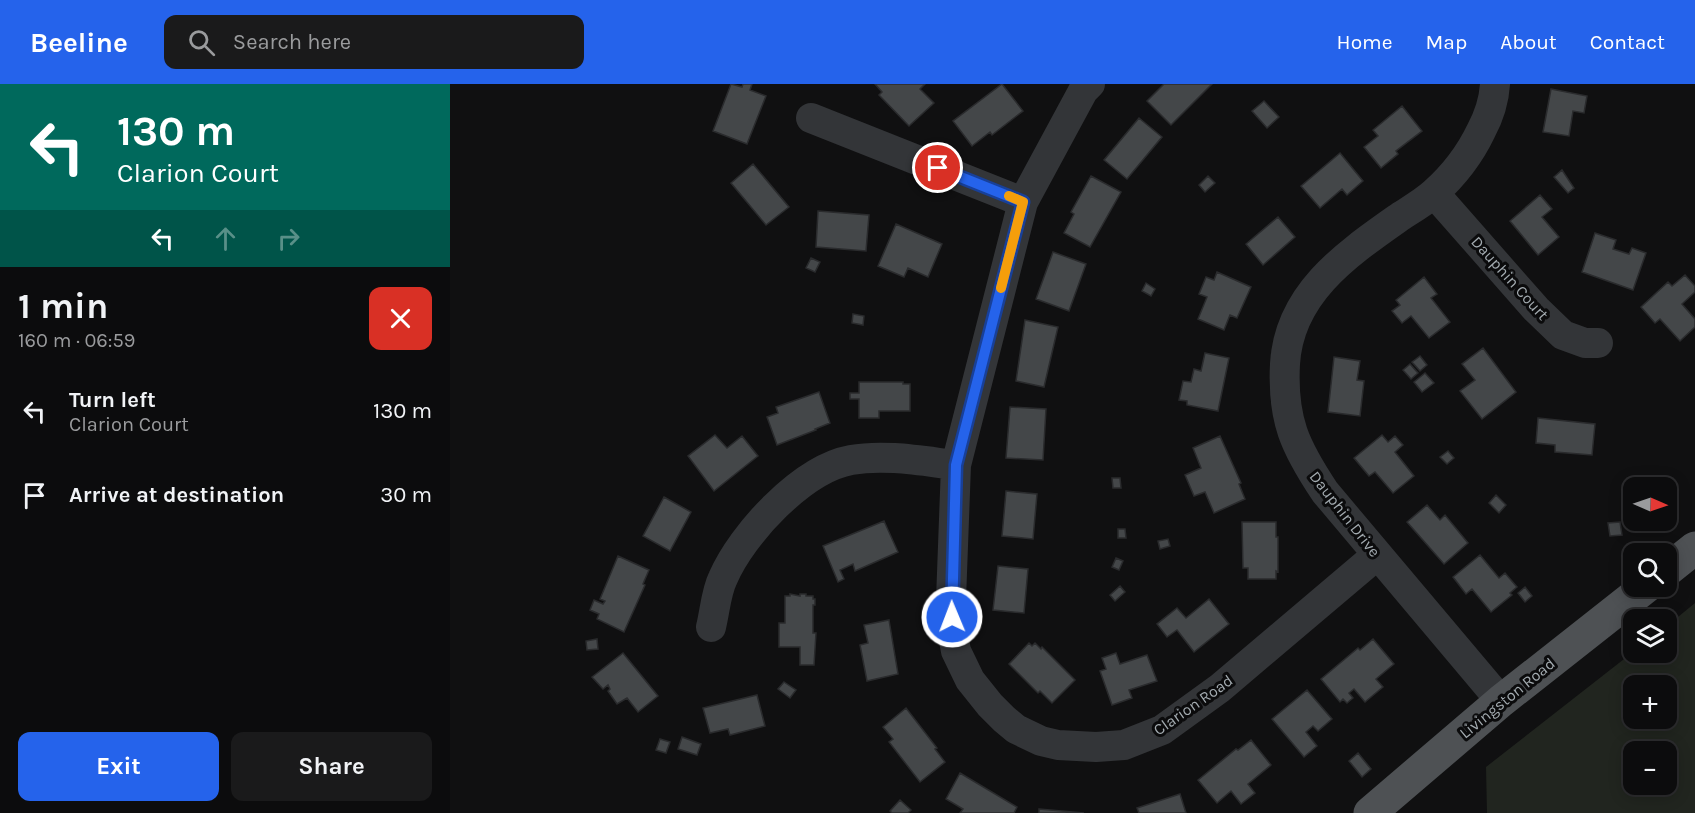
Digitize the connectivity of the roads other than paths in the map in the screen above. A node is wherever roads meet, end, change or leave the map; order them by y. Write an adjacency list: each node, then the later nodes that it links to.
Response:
1 (1090, 84): 5 (street, Clarion Road)
2 (1495, 84): 4 (street, Dauphin Drive)
3 (811, 118): 5 (street)
4 (1434, 193): 6 (street, Dauphin Court); 9 (street, Dauphin Drive)
5 (1023, 202): 7 (street, Clarion Road)
6 (1598, 343)
7 (956, 465): 9 (street, Clarion Road); 12 (street)
8 (1695, 548): 10 (main road)
9 (1377, 555): 13 (street, Dauphin Drive)
10 (1677, 562)
11 (1633, 597): 13 (main road, Livingston Road)
12 (711, 627)
13 (1501, 701): 14 (main road, Livingston Road)
14 (1370, 813)

